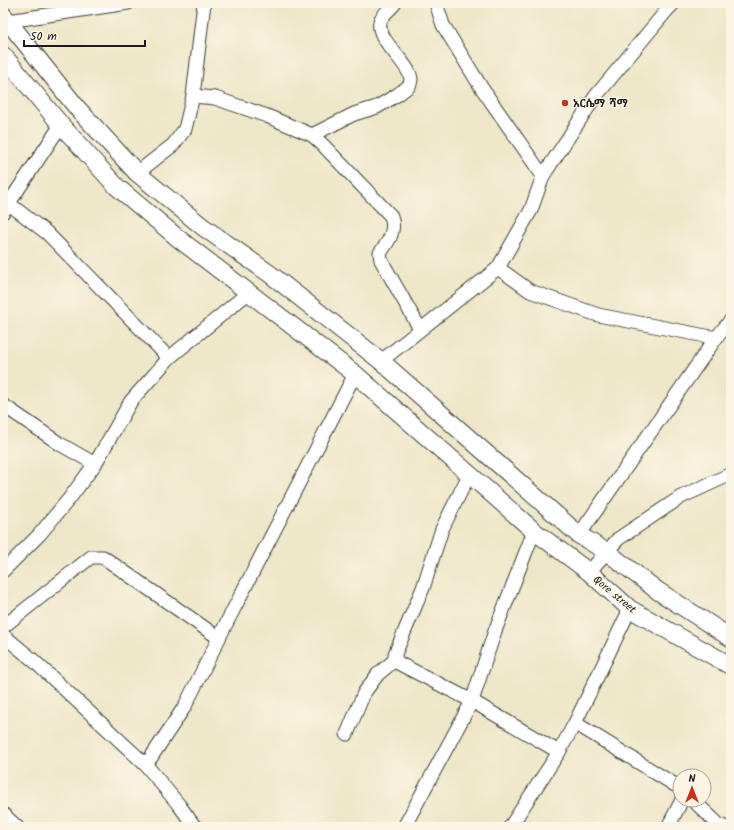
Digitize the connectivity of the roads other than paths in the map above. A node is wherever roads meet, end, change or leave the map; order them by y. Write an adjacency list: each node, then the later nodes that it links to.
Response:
1 (128, 3): 6 (street)
2 (204, 3): 8 (street)
3 (395, 3): 10 (street)
4 (436, 3): 12 (street)
5 (674, 3): 12 (street)
6 (5, 18): 11 (street)
7 (3, 55): 9 (street, Qore street)
8 (193, 96): 10 (street); 11 (street)
9 (61, 126): 13 (street); 15 (street, Qore street)
10 (312, 135): 17 (street)
11 (138, 173): 20 (street)
12 (543, 176): 14 (street)
13 (6, 207): 19 (street)
14 (498, 268): 17 (street); 18 (street)
15 (248, 293): 19 (street); 21 (street, Qore street)
16 (731, 320): 18 (street)
17 (420, 329): 20 (street)
18 (716, 338): 29 (street)
19 (169, 358): 23 (street)
20 (381, 361): 26 (street)
21 (356, 374): 25 (street, Qore street); 36 (street)
22 (3, 405): 23 (street)
23 (95, 464): 31 (street)
24 (731, 474): 30 (street)
25 (469, 475): 27 (street, Qore street); 38 (street)
26 (524, 487): 27 (street); 29 (street)
27 (508, 508): 28 (street, Qore street)
28 (534, 531): 32 (street, Qore street); 40 (street)
29 (579, 535): 30 (street)
30 (607, 552): 32 (street); 37 (street)
31 (3, 571)
32 (589, 572): 33 (street, Qore street)
33 (630, 609): 39 (street, Qore street); 41 (street)
34 (3, 627): 36 (street)
35 (3, 635): 44 (street)
36 (219, 638): 44 (street)
37 (731, 638)
38 (395, 660): 40 (street); 42 (street)
39 (731, 666)
40 (472, 701): 43 (street); 51 (street)
41 (575, 722): 43 (street); 45 (street)
42 (347, 734)
43 (559, 752): 52 (street)
44 (146, 765): 50 (street)
45 (672, 783)
46 (678, 808): 53 (street)
47 (701, 808): 54 (street)
48 (3, 814): 49 (street)
49 (17, 827)
50 (195, 827)
51 (404, 827)
52 (510, 827)
53 (668, 827)
54 (724, 827)

